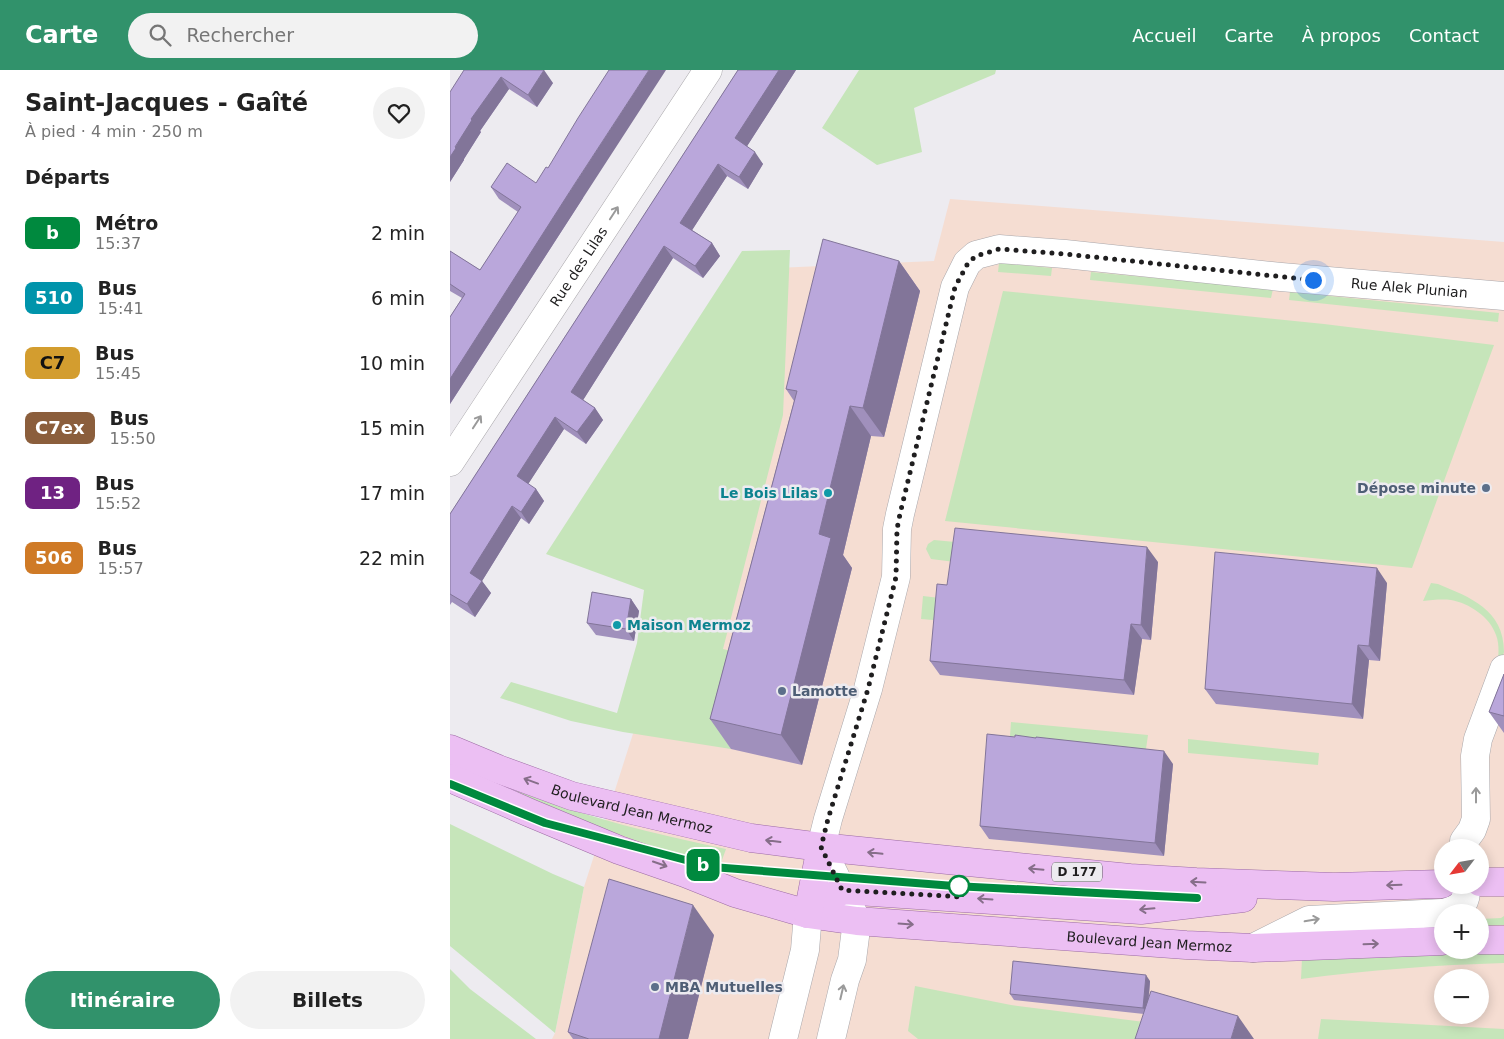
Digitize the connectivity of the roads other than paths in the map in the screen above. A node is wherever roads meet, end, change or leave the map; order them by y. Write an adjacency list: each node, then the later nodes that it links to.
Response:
1 (708, 70): 3 (street, Rue des Lilas, one-way to 1)
2 (1504, 296): 8 (street, Rue Alek Plunian)
3 (450, 462)
4 (1504, 669): 7 (street, one-way to 4)
5 (450, 749): 8 (main road, Boulevard Jean Mermoz, one-way to 5)
6 (450, 778): 15 (main road, Boulevard Jean Mermoz, one-way to 15)
7 (1465, 839)
8 (821, 847): 12 (main road, Boulevard Jean Mermoz / D 177, one-way to 8); 13 (street); 15 (main road)
9 (1489, 882): 10 (main road)
10 (1504, 882)
11 (1434, 884): 12 (main road, Boulevard Jean Mermoz / D 177, one-way to 12)
12 (1334, 887): 13 (main road, Boulevard Jean Mermoz / D 177, one-way to 13)
13 (842, 890): 15 (main road); 16 (street)
14 (1434, 913): 20 (street, one-way to 14)
15 (808, 914): 16 (main road, Boulevard Jean Mermoz); 21 (street)
16 (858, 921): 20 (main road, Boulevard Jean Mermoz, one-way to 20); 22 (street, one-way to 16)
17 (1489, 940): 18 (main road)
18 (1504, 940)
19 (1434, 941): 20 (main road, Boulevard Jean Mermoz, one-way to 19)
20 (1253, 948)
21 (783, 1039)
22 (831, 1039)

